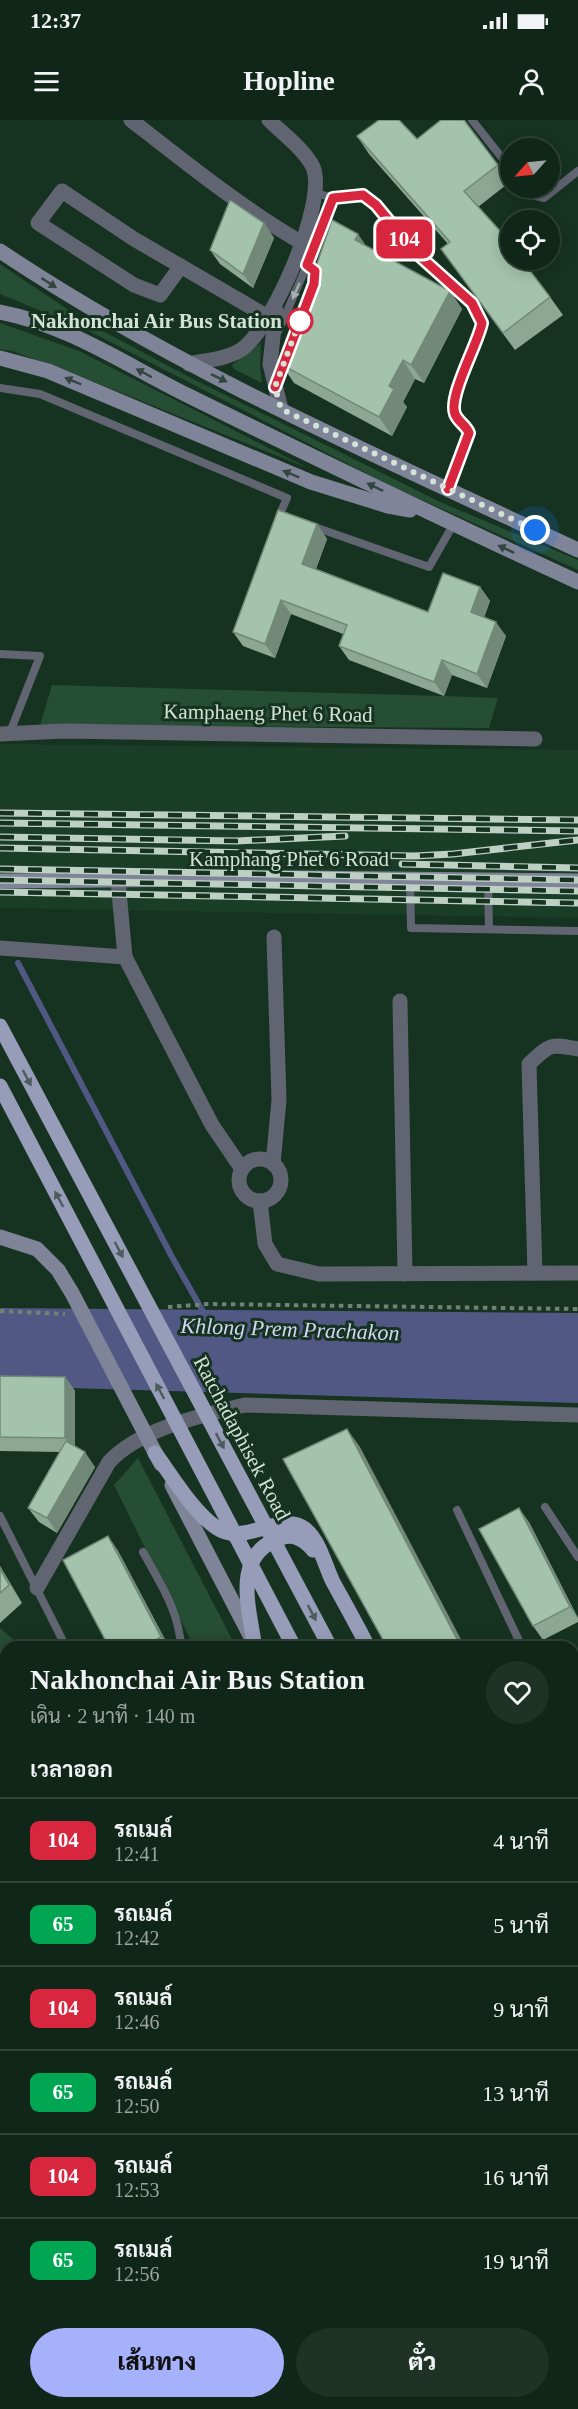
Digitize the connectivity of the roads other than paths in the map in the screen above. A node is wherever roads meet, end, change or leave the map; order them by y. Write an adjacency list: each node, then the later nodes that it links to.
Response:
1 (131, 120): 9 (street)
2 (269, 120): 7 (street)
3 (472, 120): 4 (lane)
4 (500, 155)
5 (578, 171): 6 (lane)
6 (560, 185)
7 (316, 193): 8 (lane); 9 (street)
8 (333, 198): 15 (lane, one-way to 15); 21 (lane)
9 (302, 243): 12 (street)
10 (0, 251): 17 (main road, one-way to 17)
11 (181, 266): 11 (street); 12 (street)
12 (272, 310): 15 (street); 17 (street)
13 (0, 312): 22 (main road, one-way to 13)
14 (290, 345): 18 (lane)
15 (270, 350): 18 (street)
16 (0, 358): 22 (main road, one-way to 16)
17 (189, 364): 20 (main road, one-way to 20)
18 (275, 387): 20 (street)
19 (0, 388): 23 (lane)
20 (281, 409): 21 (main road)
21 (448, 489): 26 (main road)
22 (428, 513): 25 (main road)
23 (291, 518)
24 (301, 522): 25 (lane)
25 (453, 525): 27 (main road, one-way to 25)
26 (578, 550)
27 (578, 582)
28 (0, 654): 29 (lane)
29 (5, 735): 30 (street, Kamphaeng Phet 6 Road)
30 (535, 739)
31 (410, 879): 32 (main road, Kamphang Phet 6 Road); 34 (main road, Kamphang Phet 6 Road); 36 (lane)
32 (488, 880): 35 (main road, Kamphang Phet 6 Road); 36 (lane)
33 (0, 881): 34 (main road, Kamphang Phet 6 Road)
34 (118, 881): 40 (street)
35 (578, 881)
36 (489, 929): 37 (lane)
37 (578, 931)
38 (274, 937): 45 (street)
39 (0, 948): 40 (street)
40 (124, 957): 46 (street)
41 (400, 1001): 50 (street)
42 (0, 1026): 67 (main road, Ratchadaphisek Road, one-way to 67)
43 (578, 1049): 51 (street)
44 (0, 1086): 66 (main road, one-way to 44)
45 (273, 1164): 46 (street); 47 (street)
46 (242, 1169): 47 (street)
47 (260, 1201): 50 (street)
48 (0, 1237): 53 (main road)
49 (578, 1273): 51 (street)
50 (405, 1274): 51 (street)
51 (535, 1274)
52 (578, 1415): 53 (street)
53 (146, 1435): 54 (main road); 61 (street)
54 (155, 1453): 60 (main road); 64 (main road)
55 (545, 1507): 59 (lane)
56 (457, 1510): 69 (lane)
57 (0, 1516): 61 (lane)
58 (143, 1552): 63 (lane)
59 (578, 1557)
60 (332, 1580): 65 (main road); 68 (main road)
61 (37, 1588): 62 (lane)
62 (63, 1641)
63 (180, 1641)
64 (253, 1641)
65 (254, 1641)
66 (291, 1641)
67 (327, 1641)
68 (365, 1641)
69 (519, 1641)

